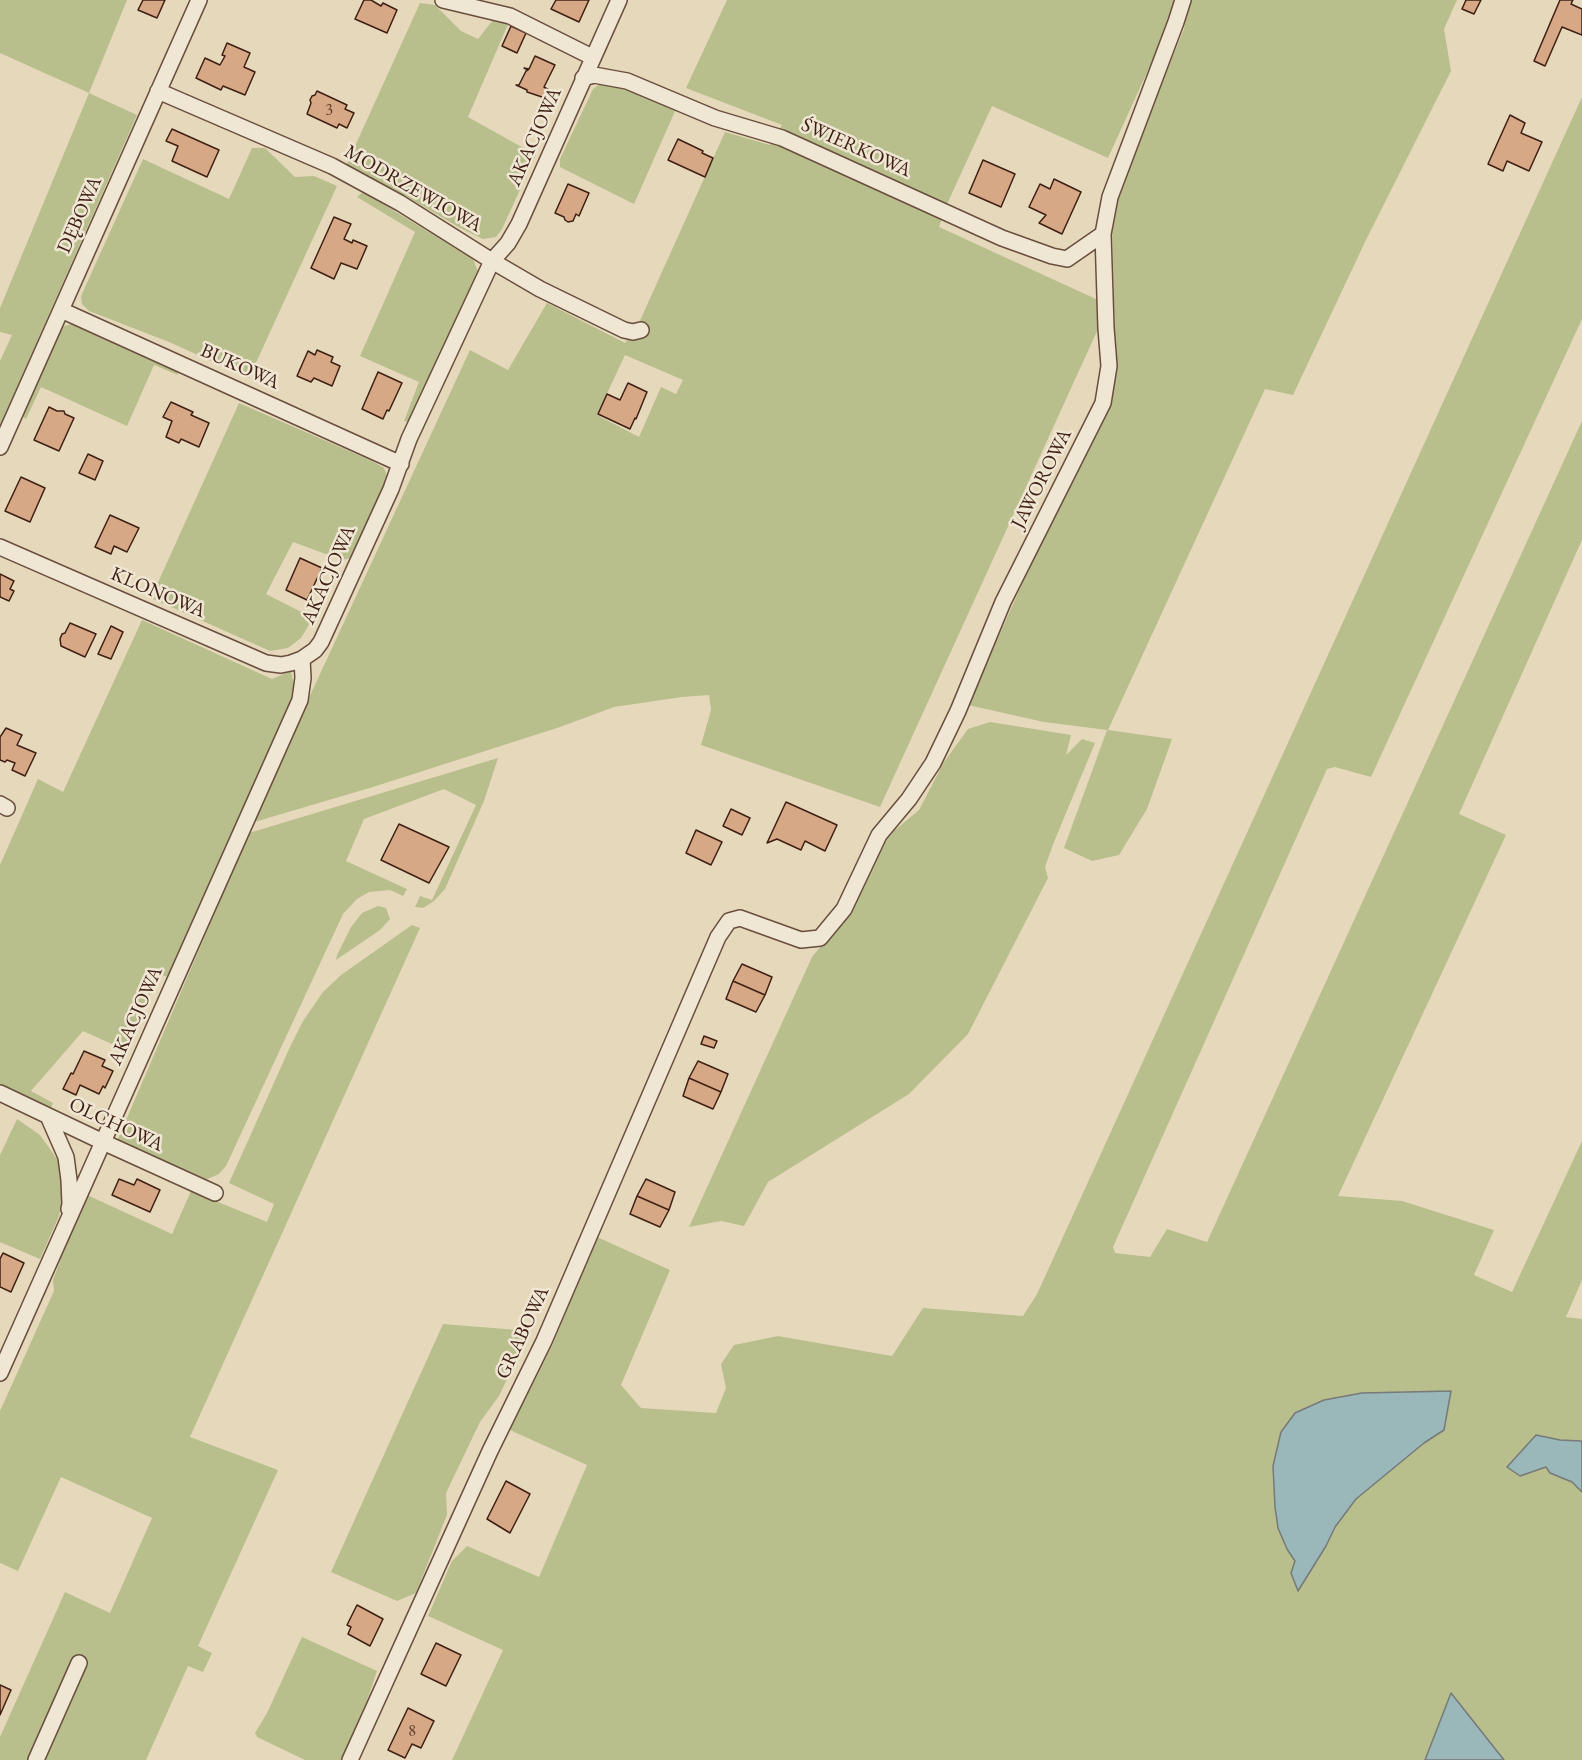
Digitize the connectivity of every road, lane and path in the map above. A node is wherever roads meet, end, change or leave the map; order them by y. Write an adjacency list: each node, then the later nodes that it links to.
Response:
1 (199, 0): 7 (street, DĘBOWA)
2 (443, 0): 5 (street)
3 (619, 0): 5 (street, AKACJOWA)
4 (1183, 0): 8 (street, JAWOROWA)
5 (592, 57): 6 (street, AKACJOWA)
6 (584, 78): 8 (street, ŚWIERKOWA); 9 (street, AKACJOWA)
7 (158, 91): 9 (street, MODRZEWIOWA); 10 (street, DĘBOWA)
8 (1103, 234): 16 (street, JAWOROWA)
9 (492, 261): 11 (street, MODRZEWIOWA); 13 (street, AKACJOWA)
10 (61, 310): 12 (street, DĘBOWA); 13 (street, BUKOWA)
11 (641, 330)
12 (0, 447)
13 (401, 464): 15 (street, AKACJOWA)
14 (0, 547): 15 (street, KLONOWA)
15 (302, 659): 19 (street, AKACJOWA)
16 (729, 921): 25 (street, GRABOWA)
17 (0, 1093): 18 (street, OLCHOWA)
18 (48, 1116): 19 (street, OLCHOWA); 21 (street, AKACJOWA)
19 (103, 1142): 20 (street, OLCHOWA); 21 (street, AKACJOWA)
20 (215, 1193)
21 (62, 1235): 22 (street, AKACJOWA)
22 (0, 1373)
23 (80, 1663): 24 (street)
24 (36, 1760)
25 (350, 1760)

